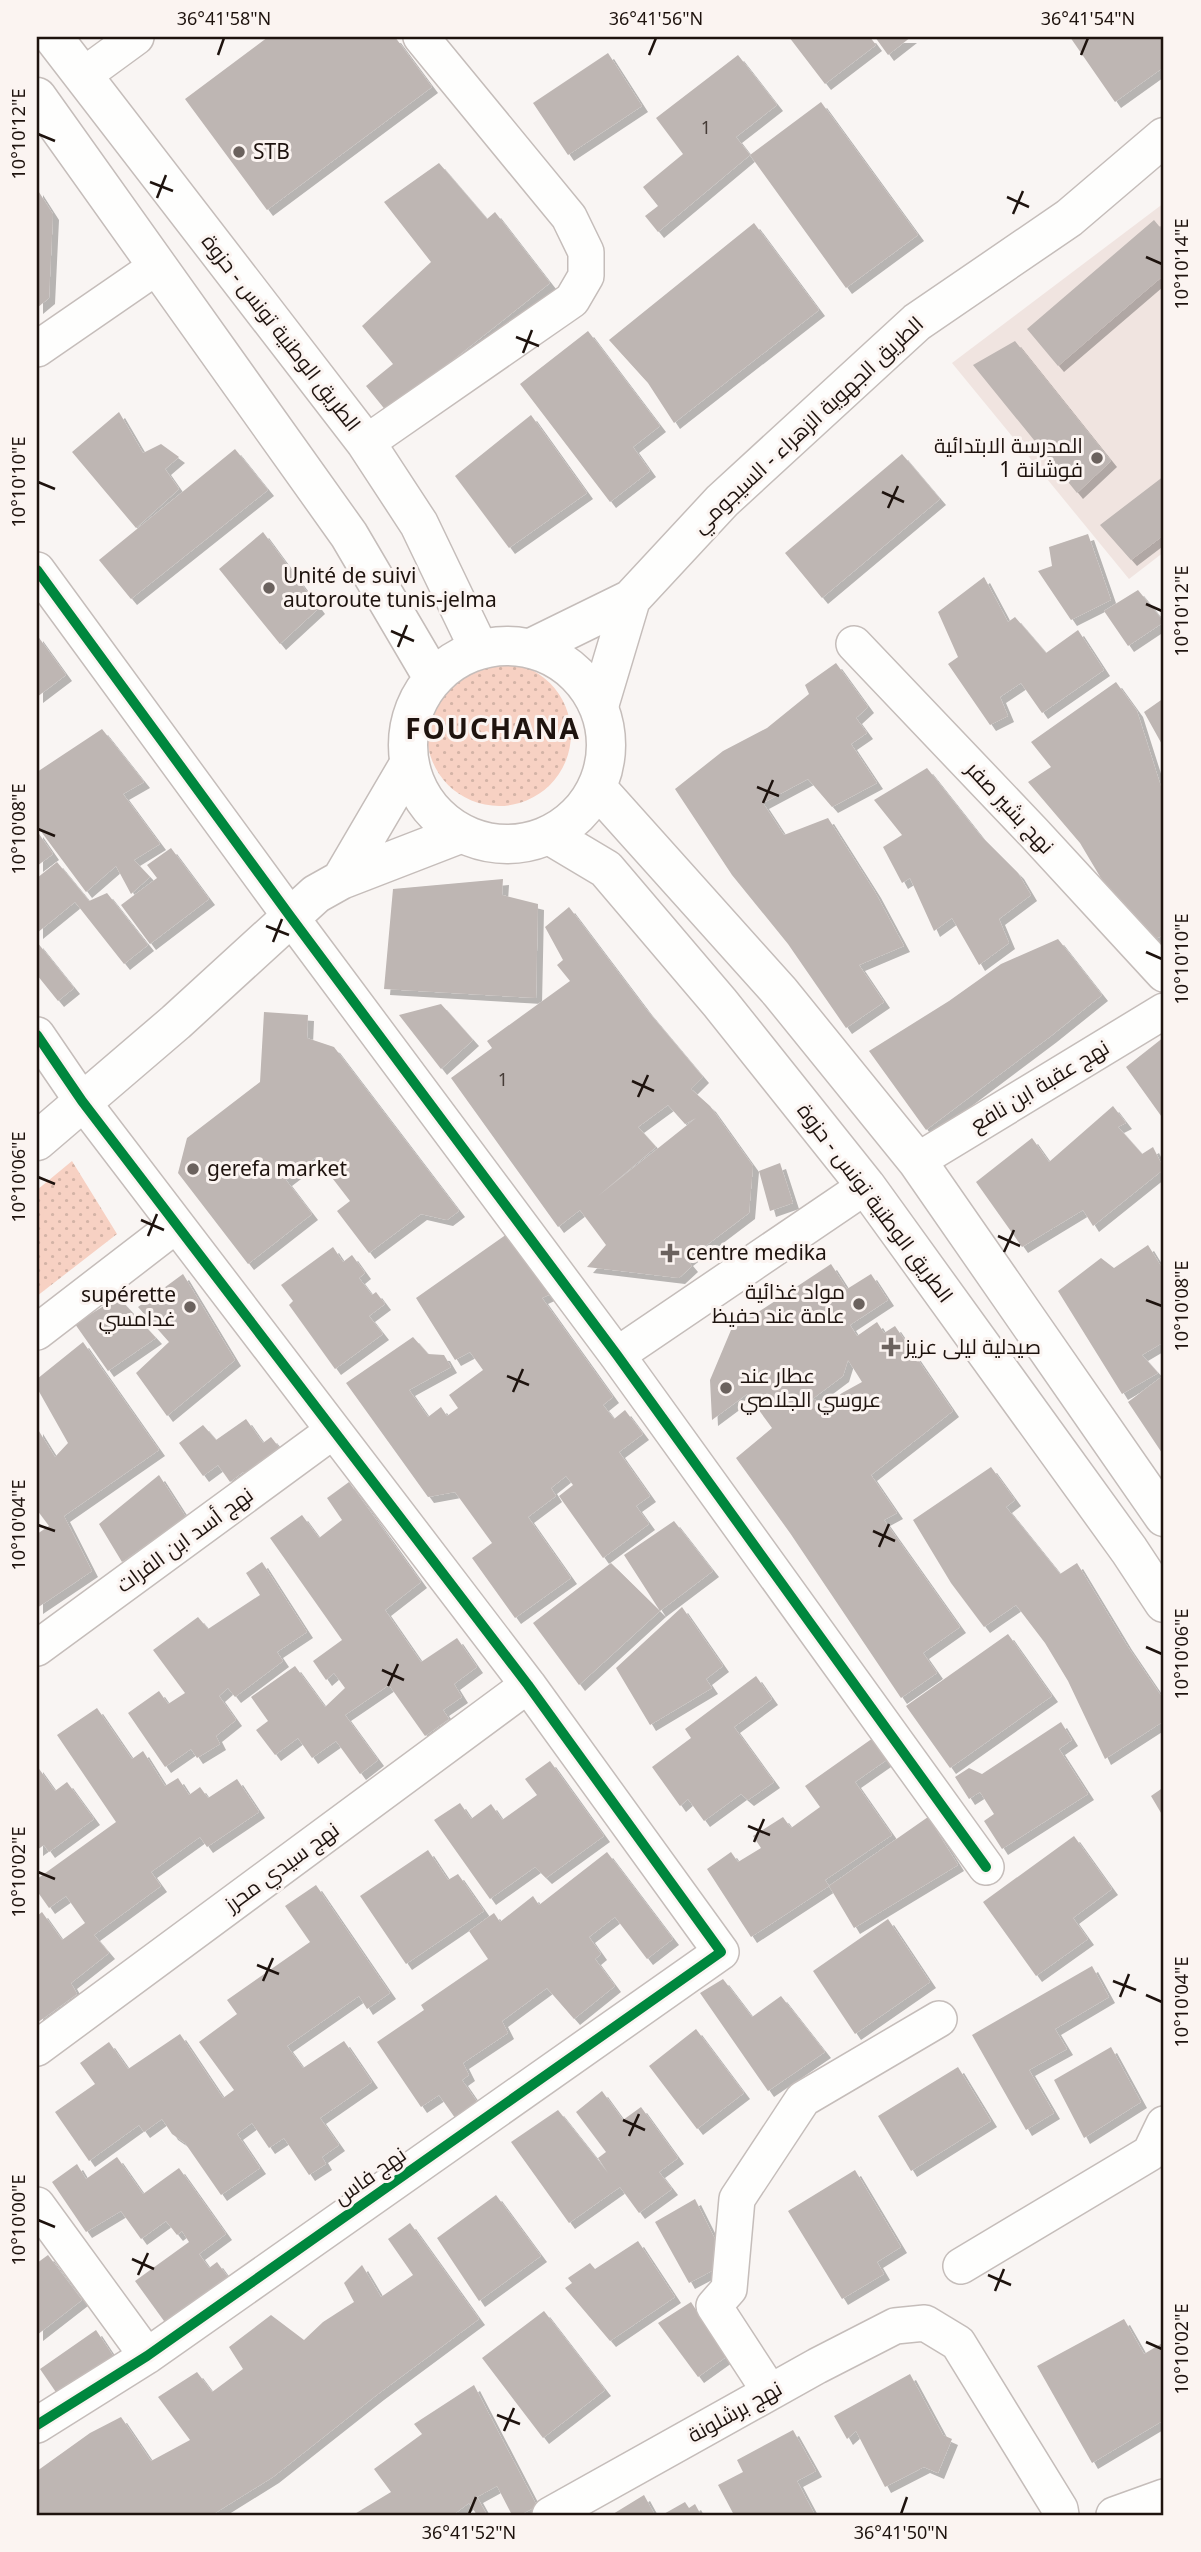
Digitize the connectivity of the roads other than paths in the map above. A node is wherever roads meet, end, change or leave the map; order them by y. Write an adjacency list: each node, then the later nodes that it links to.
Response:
1 (53, 37): 4 (main road, الطريق الوطنية تونس - حزوة)
2 (136, 37): 4 (street)
3 (421, 37): 9 (street)
4 (84, 75): 9 (main road, الطريق الوطنية تونس - حزوة)
5 (37, 97): 7 (main road)
6 (1164, 137): 11 (main road, الطريق الجهوية الزهراء - السيجومي)
7 (156, 267): 8 (street); 15 (main road)
8 (37, 349)
9 (366, 443): 14 (main road, الطريق الوطنية تونس - حزوة)
10 (37, 570): 22 (street)
11 (631, 599): 13 (main road, الطريق الجهوية الزهراء - السيجومي); 16 (main road, الطريق الجهوية الزهراء - السيجومي)
12 (854, 644): 23 (street, نهج بشير صفر)
13 (531, 648): 14 (main road); 16 (main road)
14 (479, 649): 15 (main road)
15 (433, 678): 17 (main road)
16 (599, 706): 18 (main road)
17 (409, 764): 19 (main road); 21 (main road)
18 (597, 788): 20 (main road); 28 (main road)
19 (460, 834): 20 (main road); 21 (main road)
20 (549, 835): 29 (main road, الطريق الوطنية تونس - حزوة)
21 (341, 880): 22 (main road)
22 (289, 916): 26 (main road); 32 (street)
23 (1164, 974)
24 (1164, 1011): 28 (street, نهج عقبة ابن نافع)
25 (37, 1035): 26 (street)
26 (82, 1101): 27 (main road); 30 (street)
27 (37, 1140)
28 (917, 1161): 34 (main road)
29 (866, 1186): 32 (street); 35 (main road, الطريق الوطنية تونس - حزوة)
30 (176, 1225): 31 (street); 33 (street)
31 (37, 1332)
32 (617, 1355): 38 (street)
33 (333, 1431): 36 (street, نهج أسد ابن الفرات); 37 (street)
34 (1164, 1517)
35 (1164, 1603)
36 (37, 1648)
37 (528, 1685): 40 (street, نهج سيدي محرز); 44 (street, نهج فاس)
38 (986, 1867)
39 (939, 2019): 45 (street)
40 (37, 2048)
41 (1164, 2124): 43 (street)
42 (37, 2205): 44 (street)
43 (961, 2266)
44 (147, 2356): 46 (street, نهج فاس)
45 (771, 2392): 48 (street, نهج برشلونة); 49 (street, نهج برشلونة)
46 (37, 2425)
47 (1164, 2497): 50 (street)
48 (550, 2515)
49 (1060, 2515)
50 (1114, 2515)

